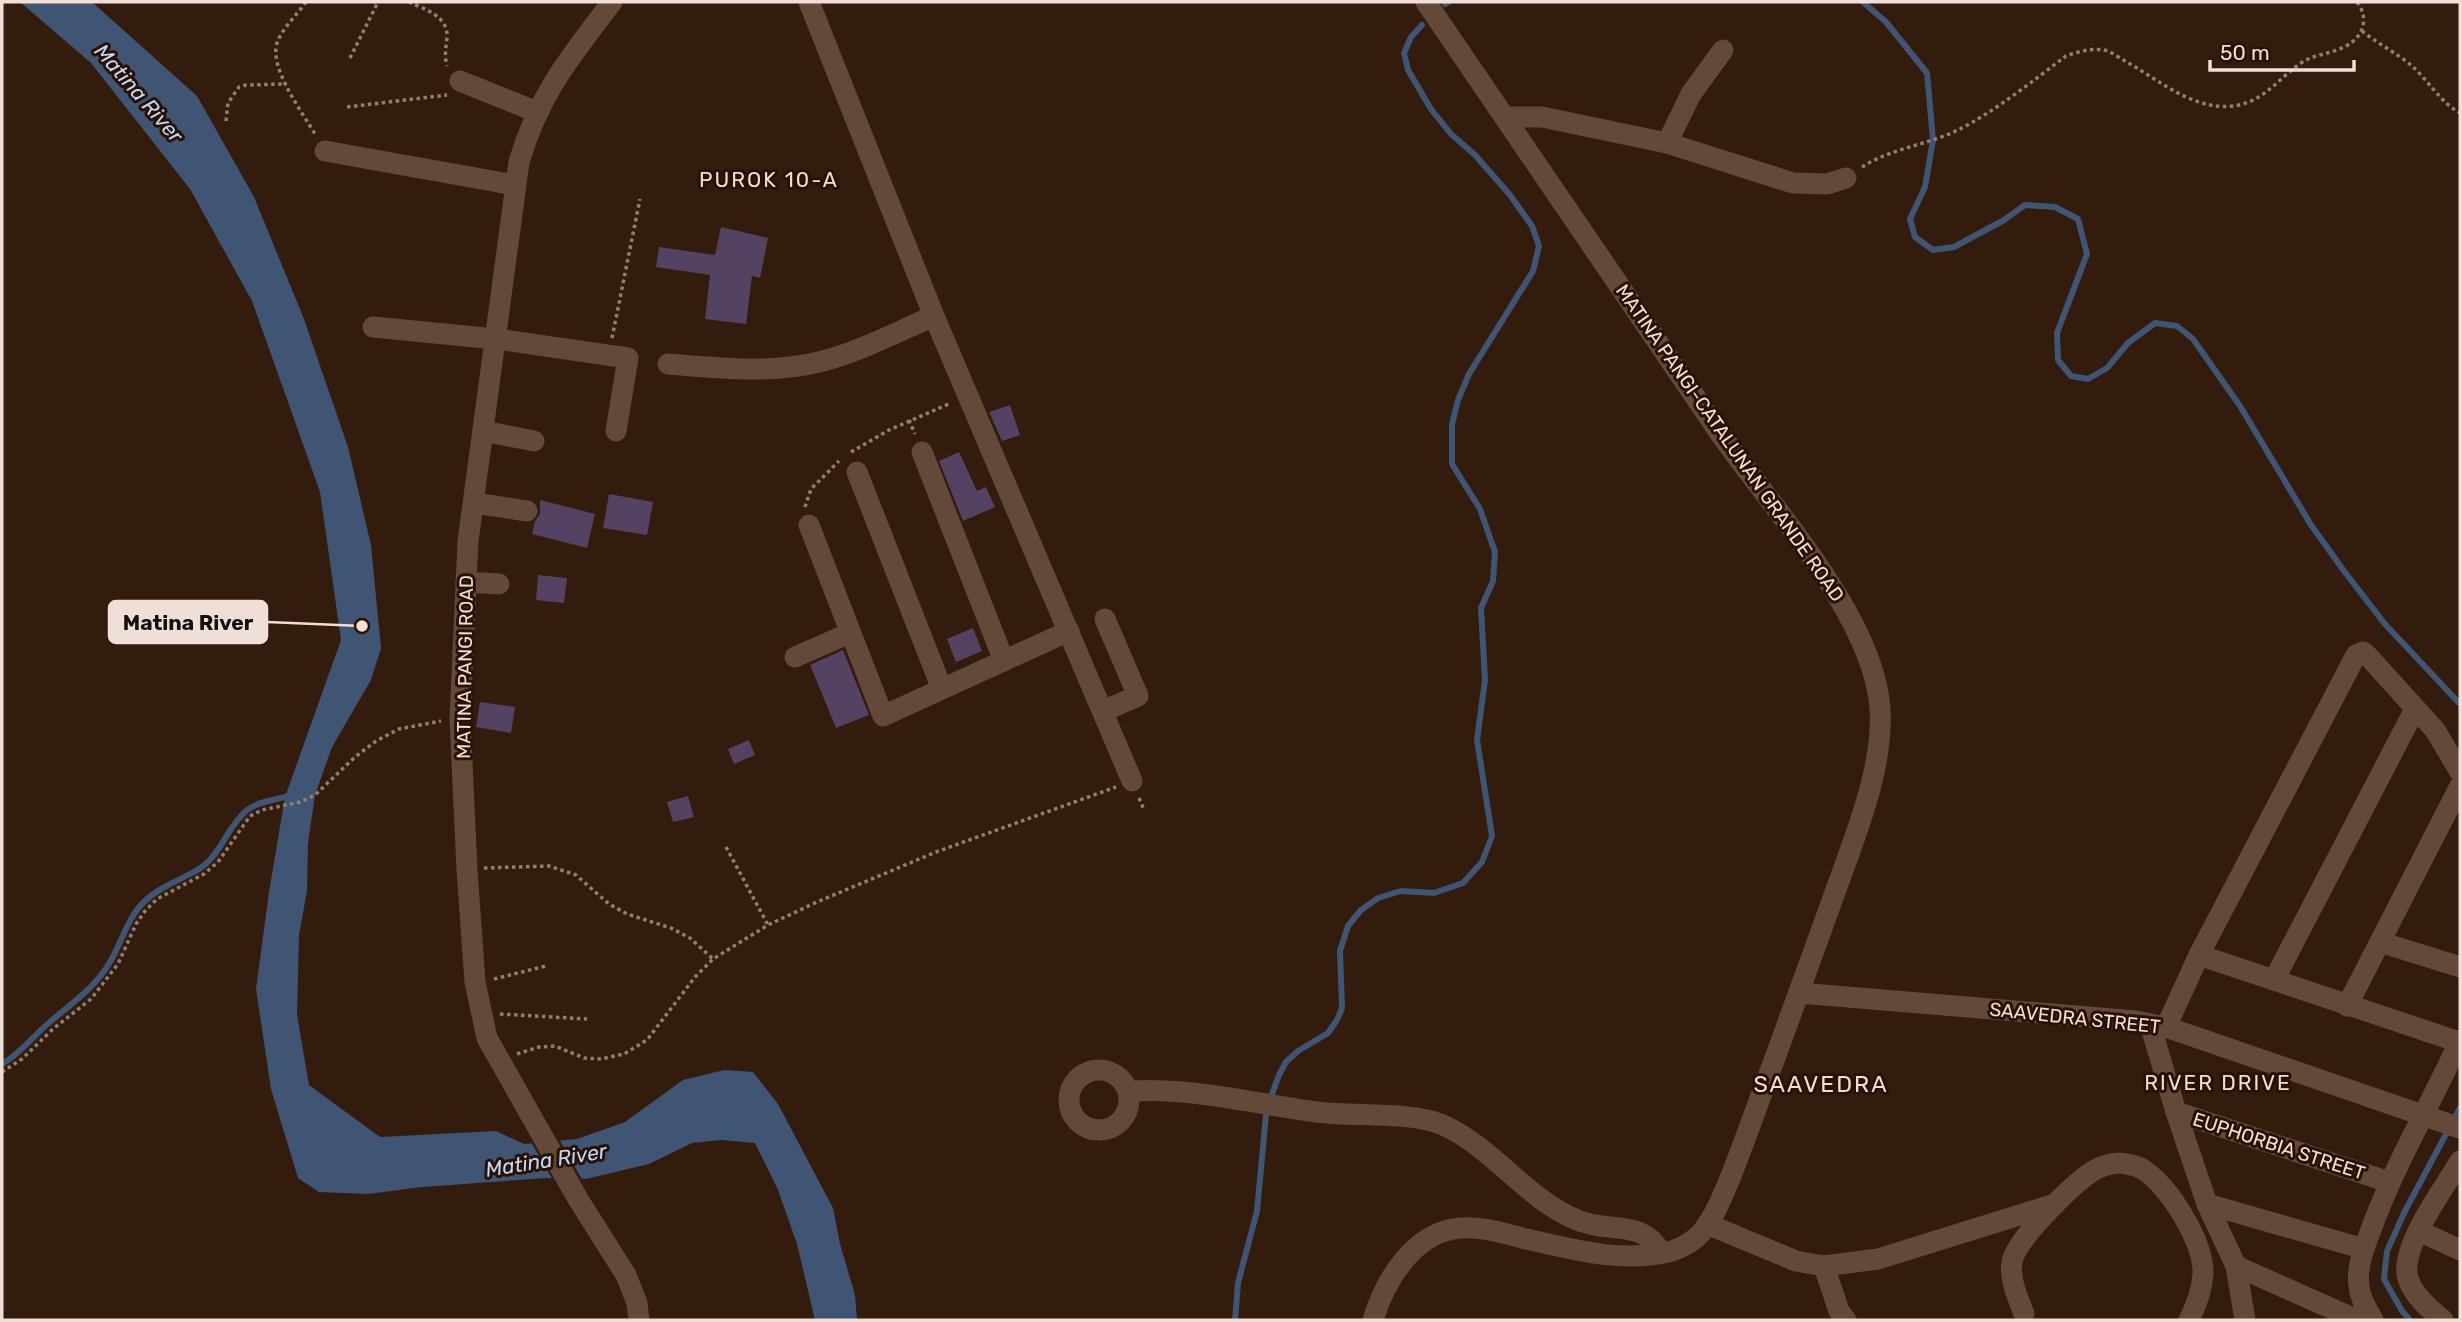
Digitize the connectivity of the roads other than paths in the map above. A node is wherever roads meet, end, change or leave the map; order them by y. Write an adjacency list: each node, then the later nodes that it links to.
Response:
1 (612, 2): 6 (street, MATINA PANGI ROAD)
2 (809, 2): 12 (street)
3 (1426, 2): 7 (street, MATINA PANGI-CATALUNAN GRANDE ROAD)
4 (1723, 50): 8 (street)
5 (460, 81): 6 (street)
6 (537, 112): 11 (street, MATINA PANGI ROAD)
7 (1506, 117): 8 (street); 41 (street, MATINA PANGI-CATALUNAN GRANDE ROAD)
8 (1667, 143): 10 (street)
9 (325, 151): 11 (street)
10 (1846, 178)
11 (515, 185): 14 (street, MATINA PANGI ROAD)
12 (934, 316): 15 (street); 27 (street)
13 (373, 327): 14 (street)
14 (496, 339): 16 (street); 17 (street, MATINA PANGI ROAD)
15 (668, 364)
16 (617, 431)
17 (483, 432): 18 (street); 21 (street, MATINA PANGI ROAD)
18 (534, 440)
19 (922, 452): 30 (street)
20 (849, 461): 31 (street)
21 (474, 503): 22 (street); 24 (street, MATINA PANGI ROAD)
22 (527, 511)
23 (809, 525): 28 (street)
24 (466, 582): 25 (street); 62 (street, MATINA PANGI ROAD)
25 (499, 584)
26 (1105, 620): 33 (street)
27 (1069, 631): 30 (street); 33 (street)
28 (850, 633): 29 (street); 31 (street)
29 (795, 657)
30 (1004, 661): 31 (street)
31 (942, 689)
32 (2415, 709): 34 (street); 38 (street); 40 (street)
33 (1102, 711): 35 (street)
34 (2460, 772)
35 (1132, 781)
36 (2460, 786): 37 (street)
37 (2380, 942): 39 (street); 42 (street)
38 (2199, 955): 40 (street); 43 (street)
39 (2460, 967)
40 (2274, 980): 42 (street)
41 (1799, 993): 43 (street, SAAVEDRA STREET); 53 (street, MATINA PANGI-CATALUNAN GRANDE ROAD)
42 (2347, 1006): 44 (street)
43 (2158, 1026): 46 (street, EUPHORBIA STREET); 47 (street, SAAVEDRA STREET)
44 (2460, 1041): 47 (street)
45 (1128, 1091): 57 (street)
46 (2176, 1112): 50 (street, EUPHORBIA STREET); 52 (street)
47 (2429, 1116): 48 (street, SAAVEDRA STREET); 50 (street)
48 (2460, 1128)
49 (2460, 1162): 54 (street)
50 (2389, 1182): 55 (street)
51 (2057, 1203): 58 (street); 60 (street); 65 (street)
52 (2207, 1205): 55 (street); 59 (street)
53 (1707, 1224): 57 (street, MATINA PANGI-CATALUNAN GRANDE ROAD); 58 (street)
54 (2419, 1231): 56 (street); 67 (street)
55 (2364, 1249): 61 (street)
56 (2460, 1250)
57 (1661, 1253): 63 (street, MATINA PANGI-CATALUNAN GRANDE ROAD)
58 (1824, 1266): 64 (street)
59 (2236, 1266): 61 (street); 66 (street)
60 (2024, 1314)
61 (2361, 1315)
62 (639, 1320)
63 (1373, 1320)
64 (1846, 1320)
65 (2189, 1320)
66 (2245, 1320)
67 (2444, 1320)

